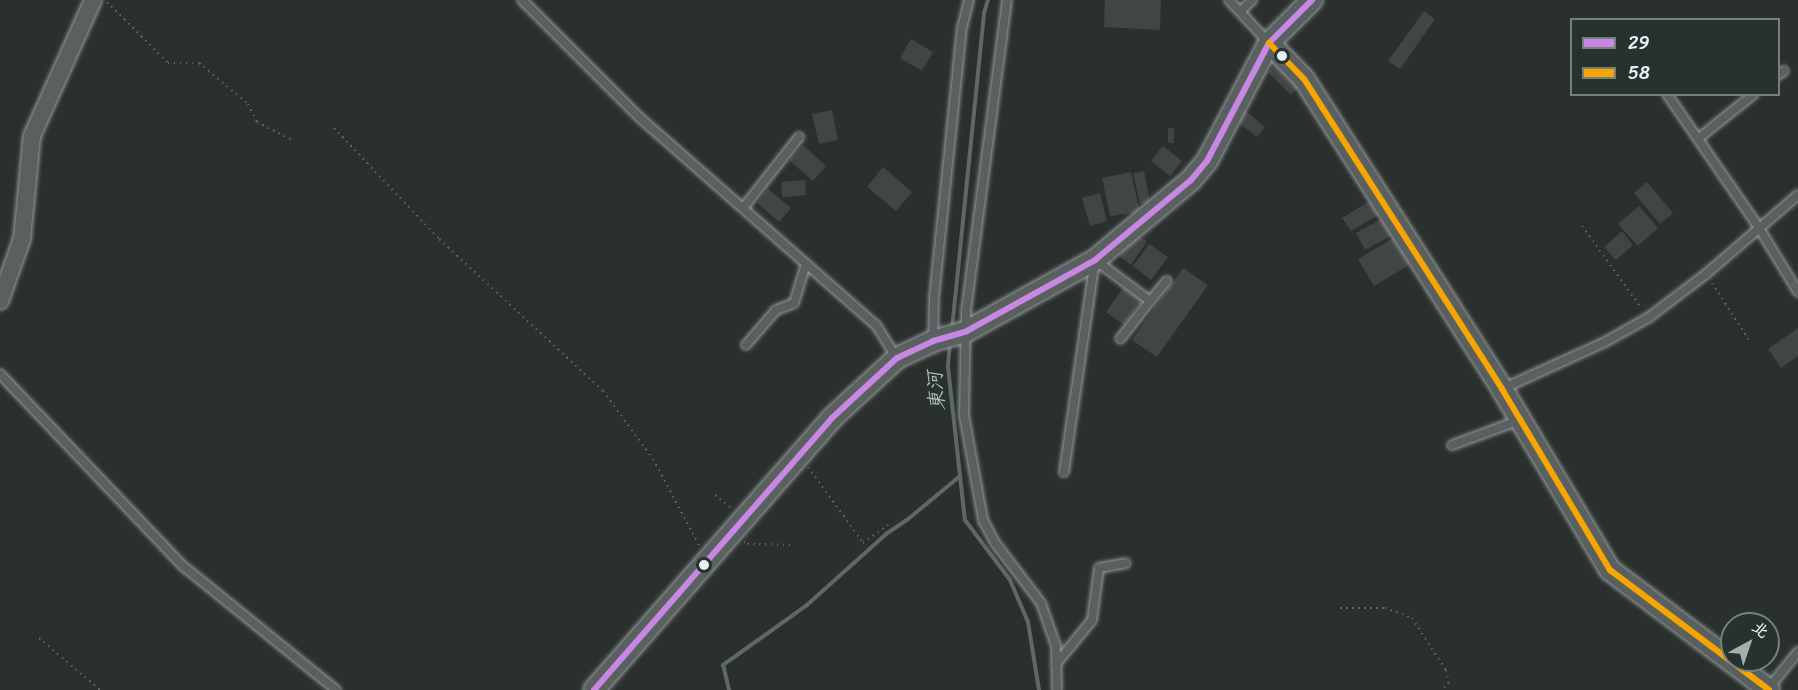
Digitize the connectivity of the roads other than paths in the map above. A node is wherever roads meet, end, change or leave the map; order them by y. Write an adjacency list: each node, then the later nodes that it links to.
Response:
1 (93, 0): 21 (street)
2 (522, 0): 15 (lane)
3 (969, 0): 25 (lane)
4 (1007, 0): 23 (lane)
5 (1229, 0): 8 (lane)
6 (1252, 0): 8 (lane)
7 (1312, 0): 9 (street)
8 (1241, 11): 9 (lane)
9 (1269, 43): 17 (street); 29 (street)
10 (1668, 96): 13 (lane)
11 (1752, 96): 13 (lane)
12 (799, 137): 15 (lane)
13 (1699, 138): 16 (lane)
14 (1798, 195): 16 (lane)
15 (744, 207): 18 (lane)
16 (1759, 228): 20 (lane); 29 (lane)
17 (1095, 260): 22 (lane); 23 (street); 32 (lane)
18 (806, 264): 26 (lane); 27 (lane)
19 (1167, 281): 22 (lane)
20 (1798, 292)
21 (0, 301)
22 (1150, 301): 24 (lane)
23 (967, 331): 25 (street); 35 (lane)
24 (1120, 339)
25 (933, 341): 27 (street)
26 (746, 345)
27 (897, 358): 37 (street)
28 (0, 374): 36 (lane)
29 (1502, 389): 30 (street)
30 (1520, 420): 31 (lane); 39 (street)
31 (1452, 445)
32 (1064, 472)
33 (1126, 563): 35 (lane)
34 (1798, 652): 39 (lane)
35 (1056, 665): 38 (lane)
36 (336, 690)
37 (594, 690)
38 (1057, 690)
39 (1768, 690)

